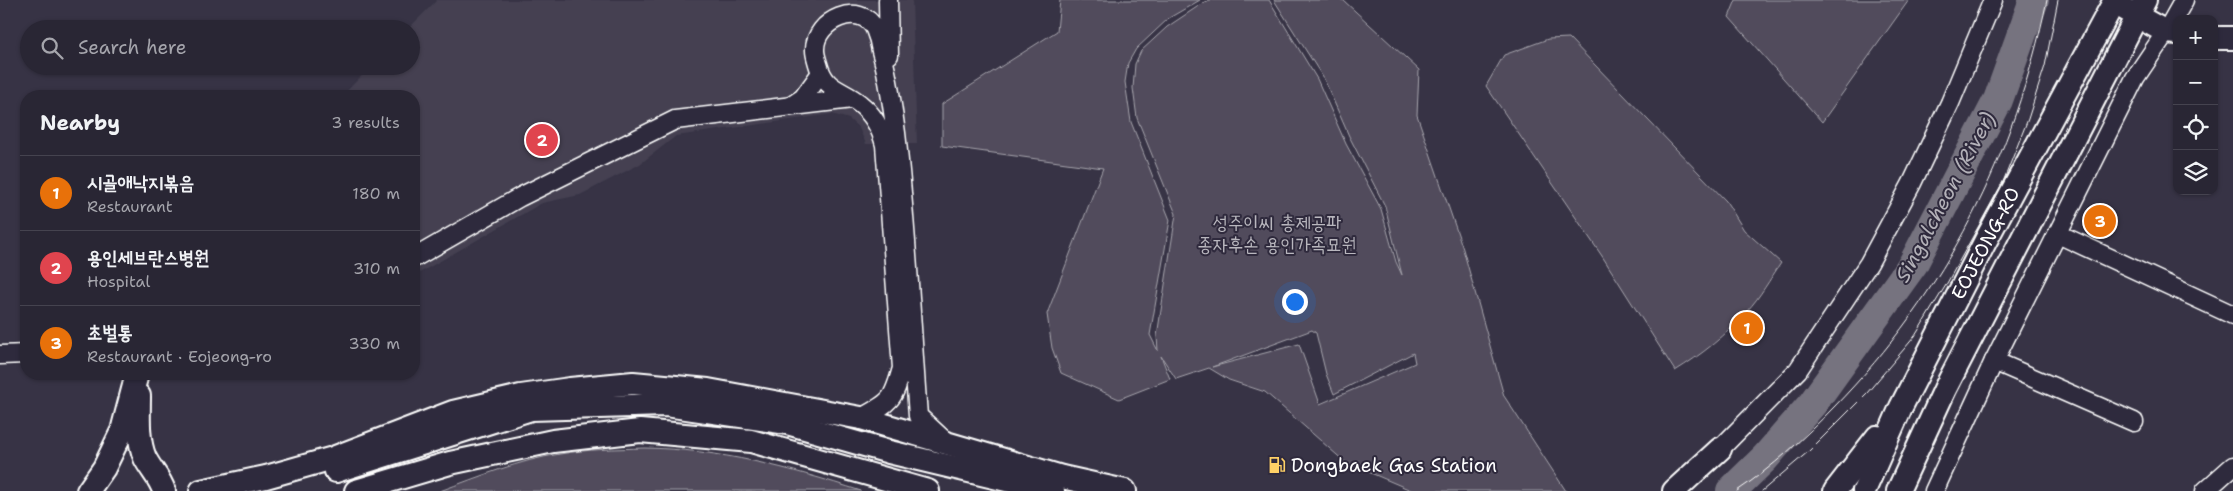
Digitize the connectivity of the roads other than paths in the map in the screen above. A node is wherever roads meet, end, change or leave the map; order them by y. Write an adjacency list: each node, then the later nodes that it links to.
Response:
1 (888, 0): 6 (street); 11 (street)
2 (1993, 0): 30 (street)
3 (2184, 0): 7 (street)
4 (2112, 1): 5 (main road); 24 (main road, EOJEONG-RO)
5 (2141, 8): 7 (main road); 45 (main road, EOJEONG-RO)
6 (870, 21): 10 (street); 11 (street)
7 (2171, 33): 14 (street)
8 (2218, 38): 9 (main road)
9 (2233, 38)
10 (820, 73): 12 (street); 13 (street)
11 (890, 81): 29 (street)
12 (852, 99): 13 (street); 25 (street)
13 (791, 106): 15 (street)
14 (2058, 234): 16 (street); 19 (street)
15 (420, 255)
16 (2233, 315)
17 (20, 354): 18 (street)
18 (0, 355)
19 (1994, 361): 27 (street); 46 (street)
20 (136, 380): 33 (main road)
21 (138, 380): 34 (main road)
22 (708, 390): 23 (main road); 25 (main road); 26 (main road)
23 (521, 396): 28 (main road); 35 (main road)
24 (1901, 407): 43 (main road); 44 (main road, EOJEONG-RO)
25 (861, 418): 29 (main road)
26 (777, 421): 28 (main road); 40 (main road)
27 (2134, 422)
28 (477, 427): 36 (main road)
29 (945, 441): 41 (main road)
30 (1720, 449): 42 (main road)
31 (450, 463): 37 (main road); 38 (main road); 39 (main road)
32 (2233, 466): 47 (street)
33 (88, 491)
34 (164, 491)
35 (201, 491)
36 (269, 491)
37 (356, 491)
38 (389, 491)
39 (928, 491)
40 (1053, 491)
41 (1125, 491)
42 (1674, 491)
43 (1835, 491)
44 (1864, 491)
45 (1898, 491)
46 (1934, 491)
47 (2205, 491)

